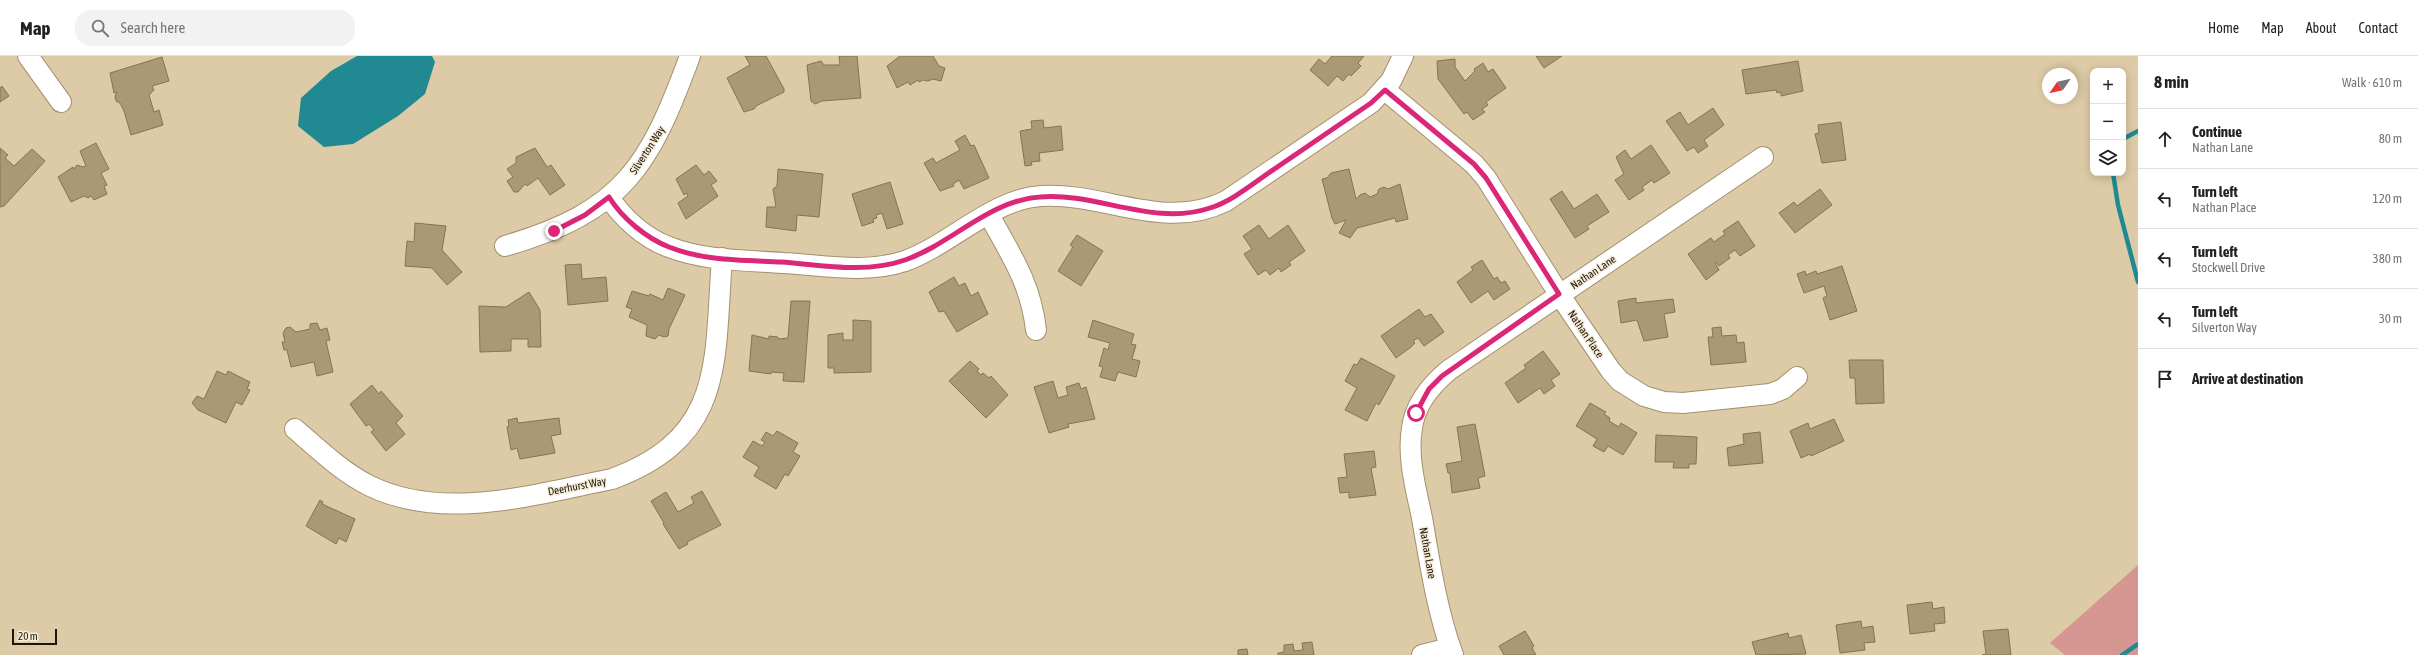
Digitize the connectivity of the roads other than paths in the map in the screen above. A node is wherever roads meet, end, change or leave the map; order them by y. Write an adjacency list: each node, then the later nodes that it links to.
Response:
1 (28, 56): 5 (street)
2 (690, 56): 7 (street, Silverton Way)
3 (1403, 56): 4 (street)
4 (1385, 90): 8 (street); 11 (street, Nathan Place)
5 (61, 102)
6 (1763, 157): 11 (street, Nathan Lane)
7 (609, 197): 9 (street, Silverton Way); 10 (street)
8 (988, 216): 10 (street); 12 (street)
9 (505, 246)
10 (722, 258): 14 (street, Deerhurst Way)
11 (1559, 294): 13 (street, Nathan Place); 15 (street, Nathan Lane)
12 (1036, 330)
13 (1797, 377)
14 (295, 429)
15 (1452, 651): 16 (street)
16 (1422, 655)

